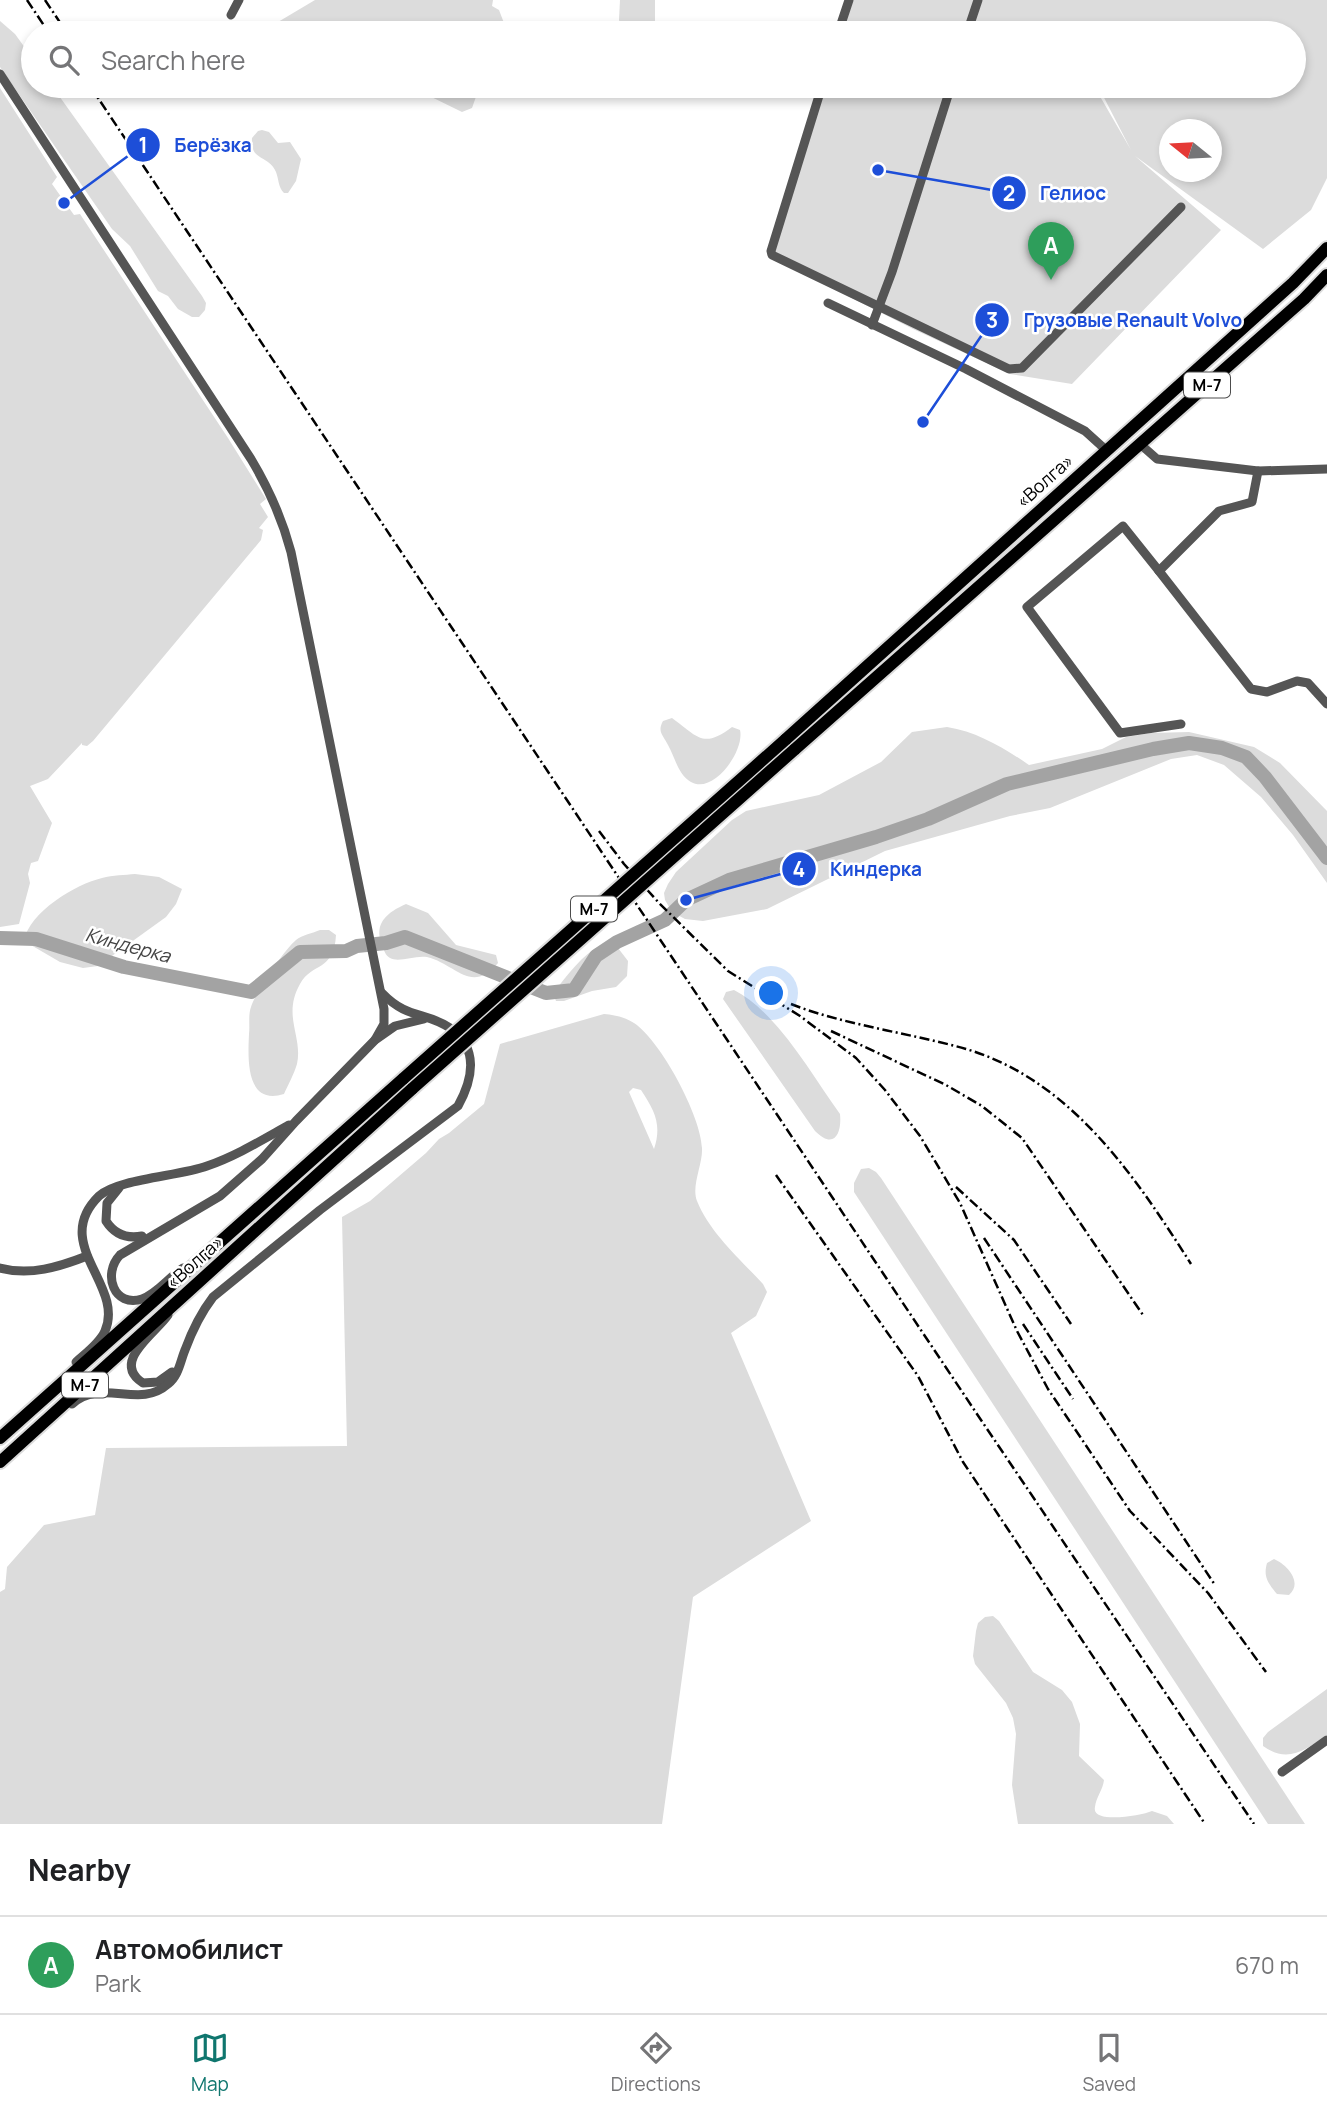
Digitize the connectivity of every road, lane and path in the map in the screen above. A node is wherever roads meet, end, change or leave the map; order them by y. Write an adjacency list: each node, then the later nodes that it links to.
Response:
1 (239, 0): 4 (street)
2 (849, 0): 5 (street)
3 (978, 0): 6 (street)
4 (231, 15)
5 (842, 21)
6 (971, 21)
7 (0, 74): 23 (street)
8 (818, 98): 14 (street)
9 (947, 98): 14 (street)
10 (1181, 207): 14 (street)
11 (1327, 248): 17 (highway, «Волга» / М-7)
12 (1327, 275): 16 (highway, «Волга» / М-7)
13 (828, 303): 15 (street)
14 (879, 306): 15 (street)
15 (872, 325): 17 (street)
16 (1140, 444): 19 (street); 32 (highway, «Волга» / М-7, bridge)
17 (1106, 450): 30 (highway, «Волга» / М-7, bridge)
18 (1327, 469): 19 (street)
19 (1258, 471): 20 (street)
20 (1159, 571): 21 (street); 22 (street)
21 (1327, 704)
22 (1181, 723)
23 (381, 992): 24 (street); 25 (street)
24 (427, 1019): 25 (street); 33 (street)
25 (375, 1040): 26 (street)
26 (296, 1121): 27 (street); 28 (street)
27 (122, 1185): 28 (street); 29 (street)
28 (154, 1233): 30 (street)
29 (87, 1256): 31 (street); 34 (street)
30 (202, 1257): 34 (highway, «Волга» / М-7)
31 (0, 1268)
32 (176, 1303): 33 (street); 36 (highway, «Волга» / М-7)
33 (184, 1353): 36 (street)
34 (47, 1396): 35 (highway, «Волга» / М-7)
35 (0, 1438)
36 (25, 1439): 37 (highway, «Волга» / М-7)
37 (0, 1462)
38 (1327, 1740): 39 (street)
39 (1282, 1772)

